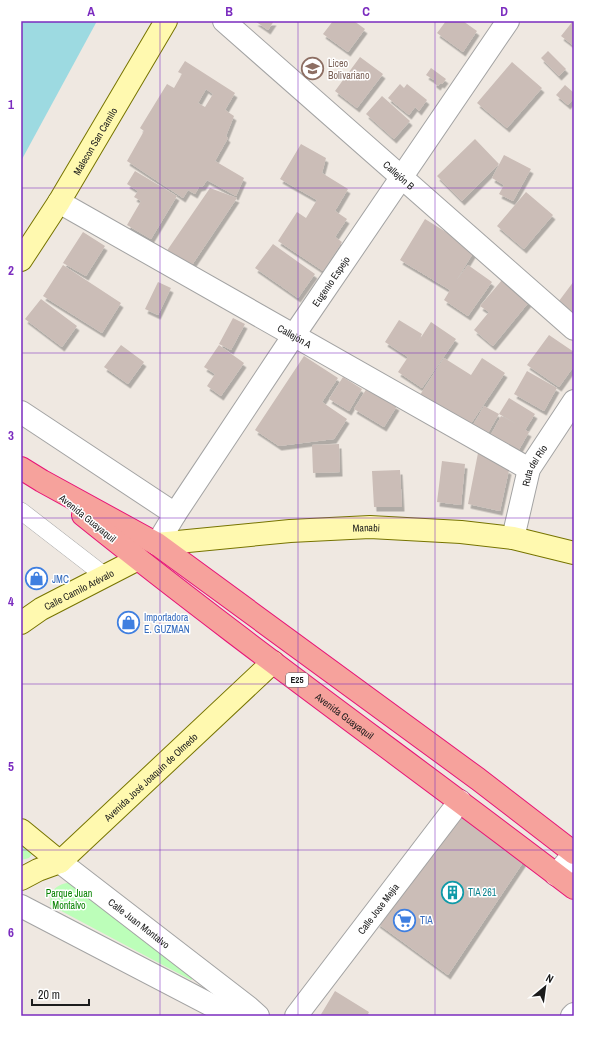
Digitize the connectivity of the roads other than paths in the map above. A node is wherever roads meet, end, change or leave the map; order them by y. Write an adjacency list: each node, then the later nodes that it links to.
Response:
1 (166, 21): 5 (main road, Malecon San Camilo)
2 (224, 21): 4 (street, Callejón B)
3 (508, 21): 4 (street, Eugenio Espejo)
4 (402, 177): 7 (street, Callejón B); 8 (street, Eugenio Espejo)
5 (59, 202): 6 (main road, Malecon San Camilo); 8 (street, Callejón A)
6 (21, 260)
7 (574, 329)
8 (294, 336): 12 (street, Callejón A); 15 (street, Eugenio Espejo)
9 (574, 401): 12 (street, Ruta del Río)
10 (21, 412): 15 (street)
11 (21, 468): 13 (highway, Avenida Guayaquil / E25)
12 (529, 469): 16 (street, Ruta del Río)
13 (42, 481): 17 (highway, Avenida Guayaquil / E25); 19 (highway, Avenida Guayaquil / E25)
14 (21, 511): 20 (street)
15 (175, 514): 17 (street, Eugenio Espejo)
16 (513, 538): 17 (main road, Manabi); 18 (main road, Manabi)
17 (157, 544): 25 (highway, Avenida Guayaquil / E25)
18 (574, 553)
19 (138, 559): 20 (main road, Calle Camilo Arévalo); 22 (highway, Avenida Guayaquil / E25)
20 (105, 576): 21 (main road, Calle Camilo Arévalo)
21 (21, 623)
22 (273, 662): 23 (highway, Avenida Guayaquil / E25); 26 (main road, Avenida José Joaquín de Olmedo)
23 (460, 801): 27 (highway, Avenida Guayaquil / E25); 33 (street, Calle Jose Mejia)
24 (21, 830): 26 (main road, Calle Juan Montalvo)
25 (574, 853): 27 (street)
26 (60, 862): 28 (main road, Avenida José Joaquín de Olmedo); 32 (street, Calle Juan Montalvo)
27 (556, 874): 29 (highway, Avenida Guayaquil / E25)
28 (21, 879)
29 (574, 888)
30 (21, 906): 31 (street)
31 (232, 1016)
32 (258, 1016)
33 (296, 1016)

